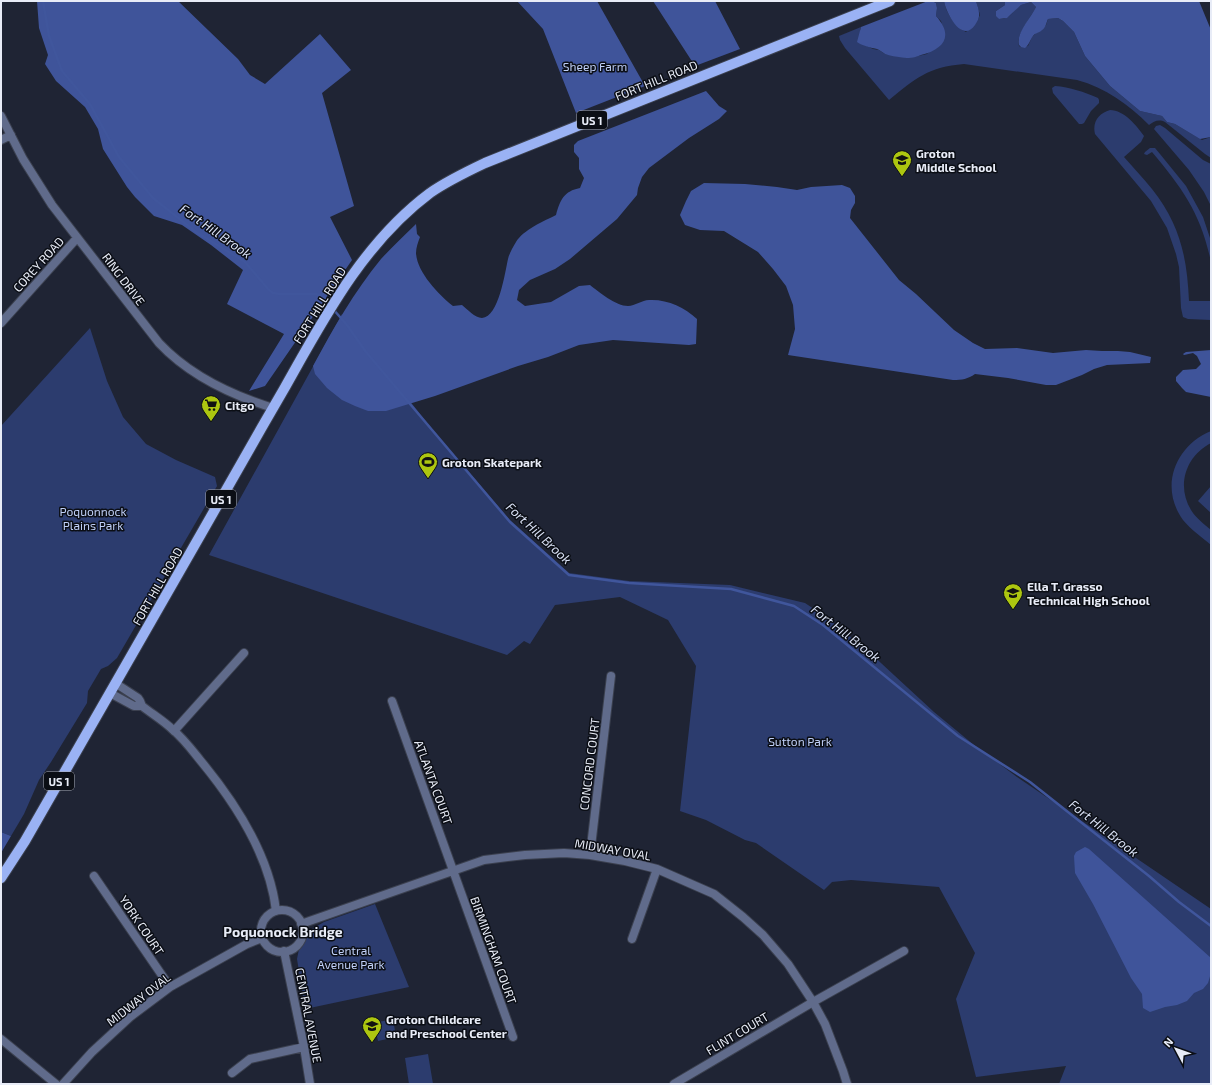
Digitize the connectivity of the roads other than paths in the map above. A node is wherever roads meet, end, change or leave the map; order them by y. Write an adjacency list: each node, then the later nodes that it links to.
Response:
1 (890, 1): 7 (main road, FORT HILL ROAD / US 1)
2 (1, 116): 3 (street, RING DRIVE)
3 (10, 135): 4 (street); 5 (street, RING DRIVE)
4 (1, 140)
5 (77, 238): 6 (street, COREY ROAD); 7 (street, RING DRIVE)
6 (1, 323)
7 (273, 408): 10 (main road, FORT HILL ROAD / US 1)
8 (244, 653): 14 (street)
9 (611, 676): 15 (street, CONCORD COURT)
10 (115, 683): 11 (main road, FORT HILL ROAD / US 1); 13 (street)
11 (110, 693): 13 (street); 19 (main road, FORT HILL ROAD / US 1)
12 (392, 701): 17 (street, ATLANTA COURT)
13 (142, 706): 14 (street)
14 (174, 731): 20 (street)
15 (590, 855): 16 (street, MIDWAY OVAL); 17 (street, MIDWAY OVAL)
16 (657, 869): 23 (street); 27 (street, MIDWAY OVAL)
17 (453, 871): 21 (street, MIDWAY OVAL); 28 (street, BIRMINGHAM COURT)
18 (94, 876): 26 (street, YORK COURT)
19 (1, 878)
20 (276, 910): 21 (street); 22 (street)
21 (302, 924): 25 (street)
22 (262, 938): 25 (street); 26 (street, MIDWAY OVAL)
23 (632, 940)
24 (904, 951): 27 (street, FLINT COURT)
25 (284, 952): 30 (street, CENTRAL AVENUE)
26 (170, 987): 33 (street, MIDWAY OVAL)
27 (813, 1002): 35 (street, FLINT COURT); 36 (street, MIDWAY OVAL)
28 (513, 1037)
29 (1, 1040): 32 (street)
30 (304, 1047): 31 (street); 34 (street, CENTRAL AVENUE)
31 (232, 1073)
32 (56, 1084)
33 (64, 1084)
34 (310, 1084)
35 (674, 1084)
36 (847, 1084)

